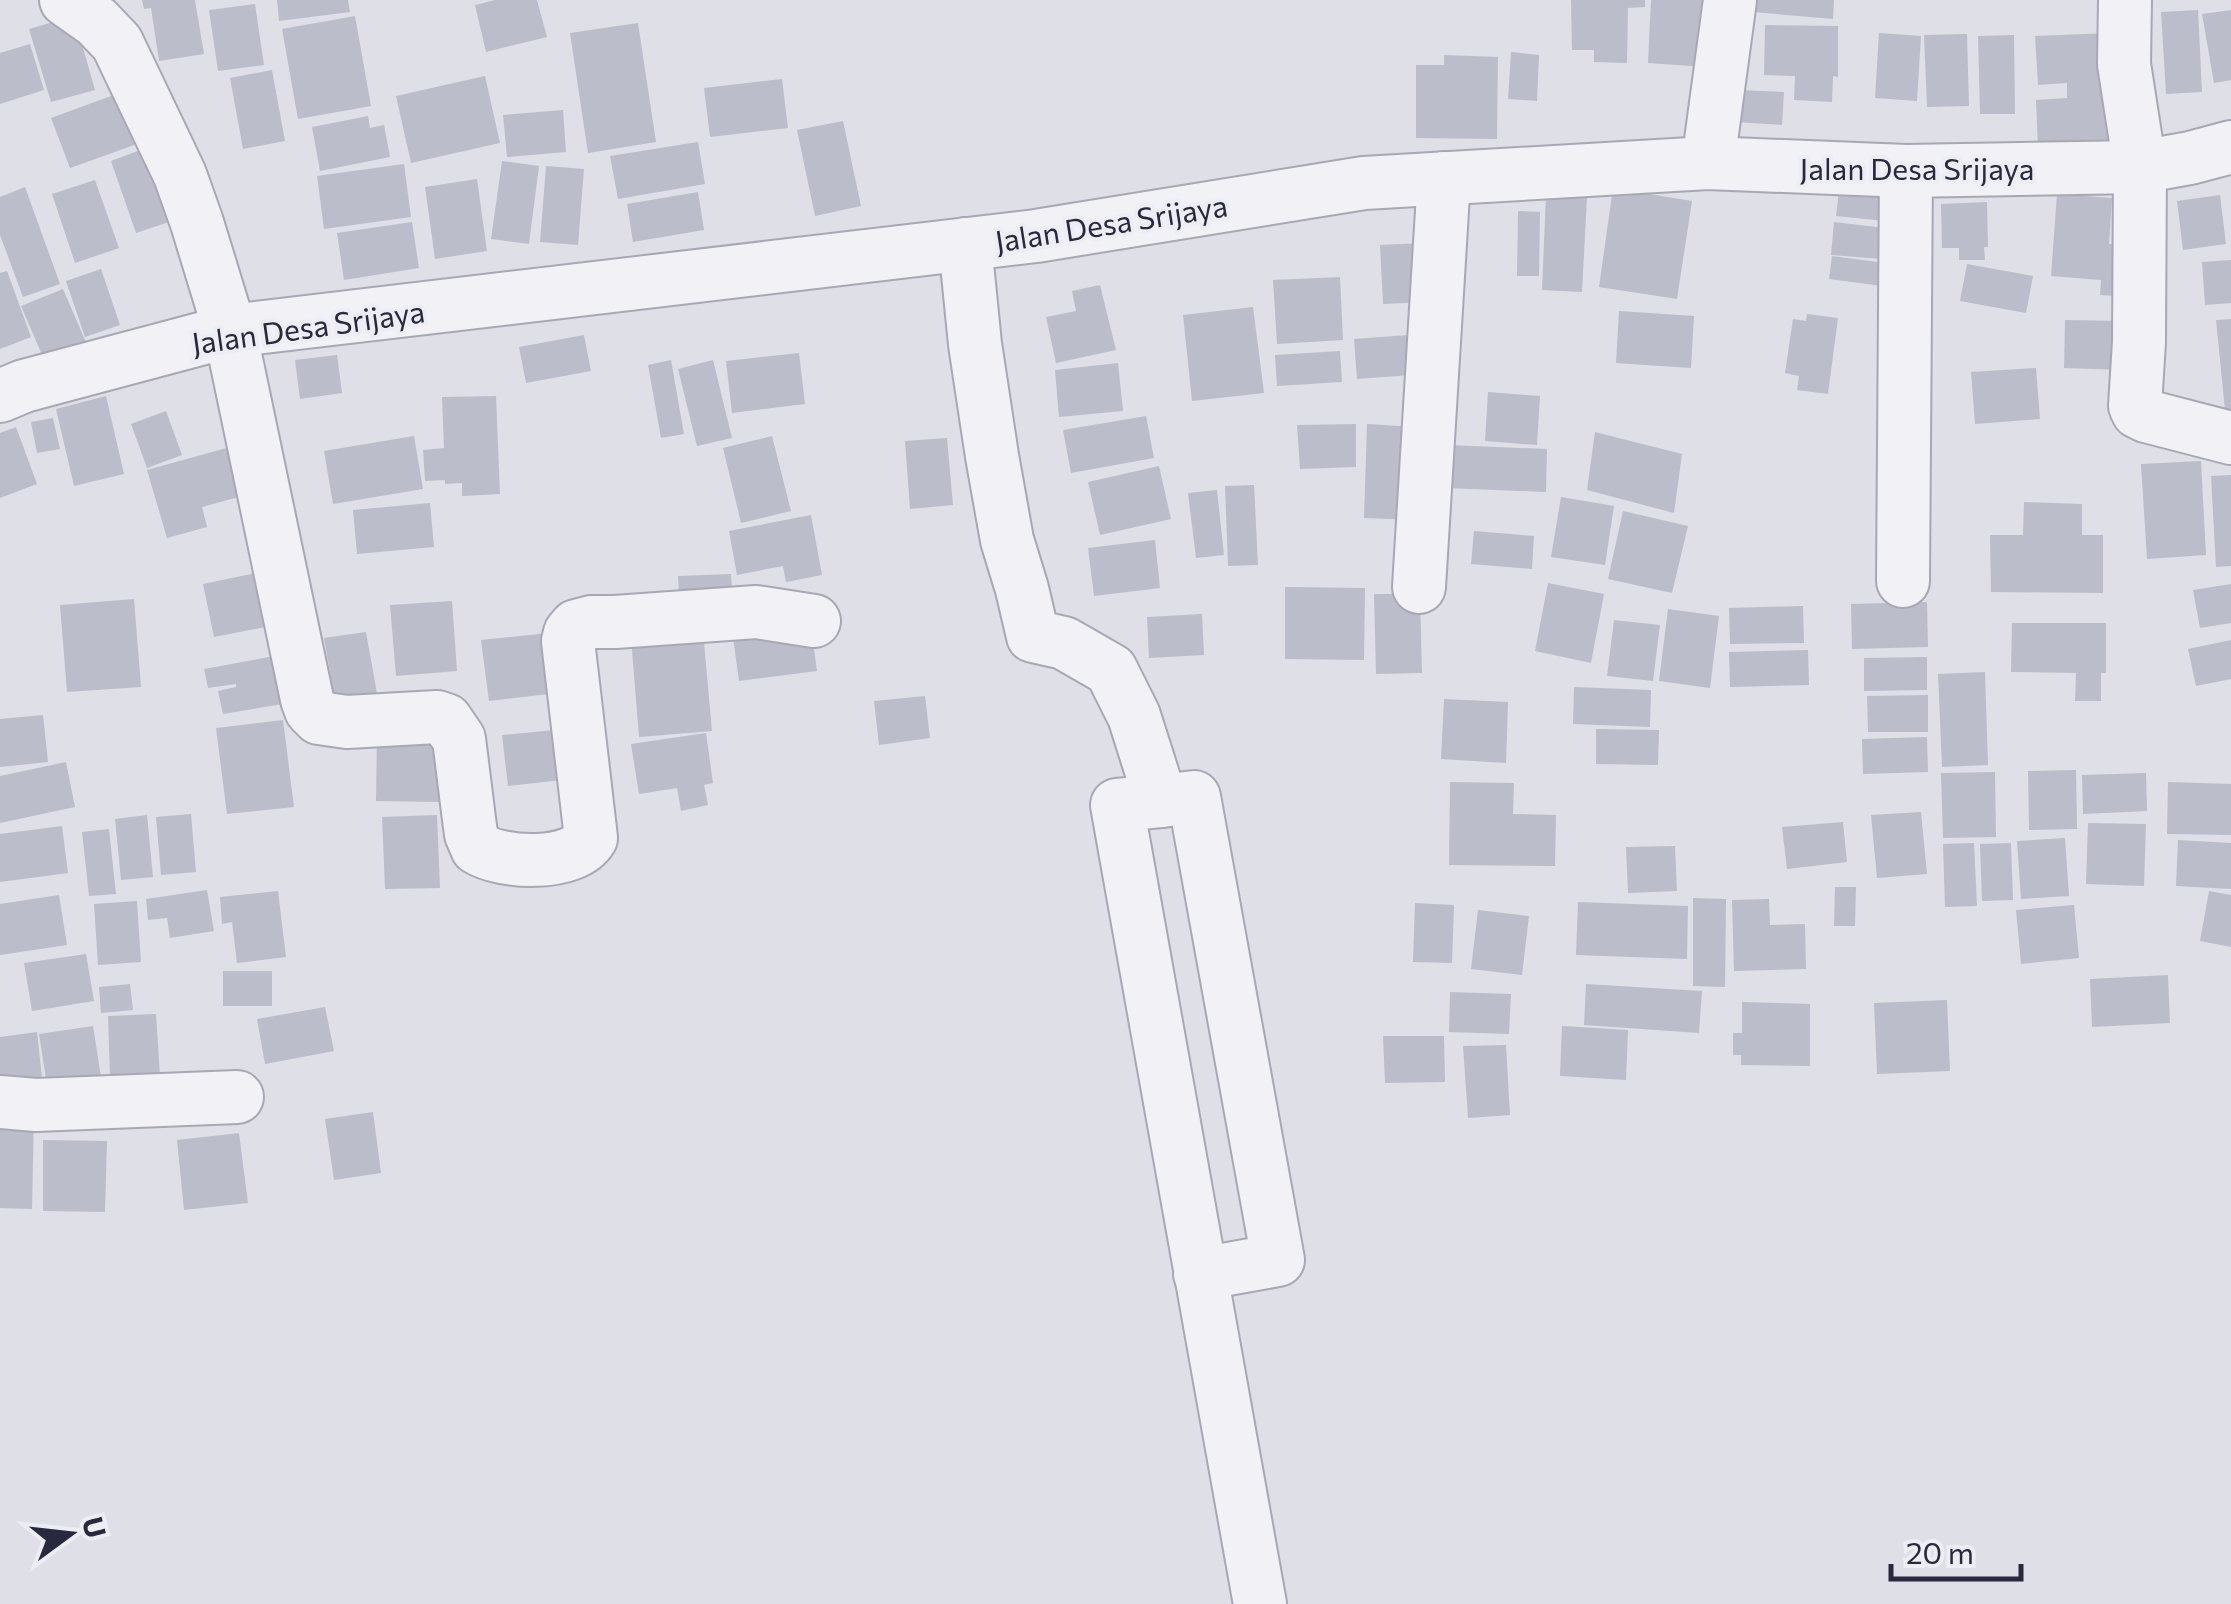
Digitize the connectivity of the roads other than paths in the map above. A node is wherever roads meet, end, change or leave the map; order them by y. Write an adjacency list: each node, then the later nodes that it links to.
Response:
1 (66, 0): 10 (street)
2 (1730, 0): 5 (street)
3 (2125, 0): 6 (street)
4 (2231, 147): 6 (street, Jalan Desa Srijaya)
5 (1708, 163): 7 (street, Jalan Desa Srijaya); 8 (street, Jalan Desa Srijaya)
6 (2140, 166): 7 (street, Jalan Desa Srijaya); 12 (street)
7 (1906, 171): 13 (street)
8 (1444, 178): 9 (street, Jalan Desa Srijaya); 14 (street)
9 (965, 244): 10 (street, Jalan Desa Srijaya); 16 (street)
10 (230, 331): 11 (street, Jalan Desa Srijaya); 15 (street)
11 (0, 396)
12 (2231, 438)
13 (1903, 581)
14 (1419, 587)
15 (814, 621)
16 (1161, 801): 19 (street); 19 (street)
17 (237, 1096): 18 (street)
18 (0, 1102)
19 (1200, 1274): 20 (street)
20 (1260, 1604)

